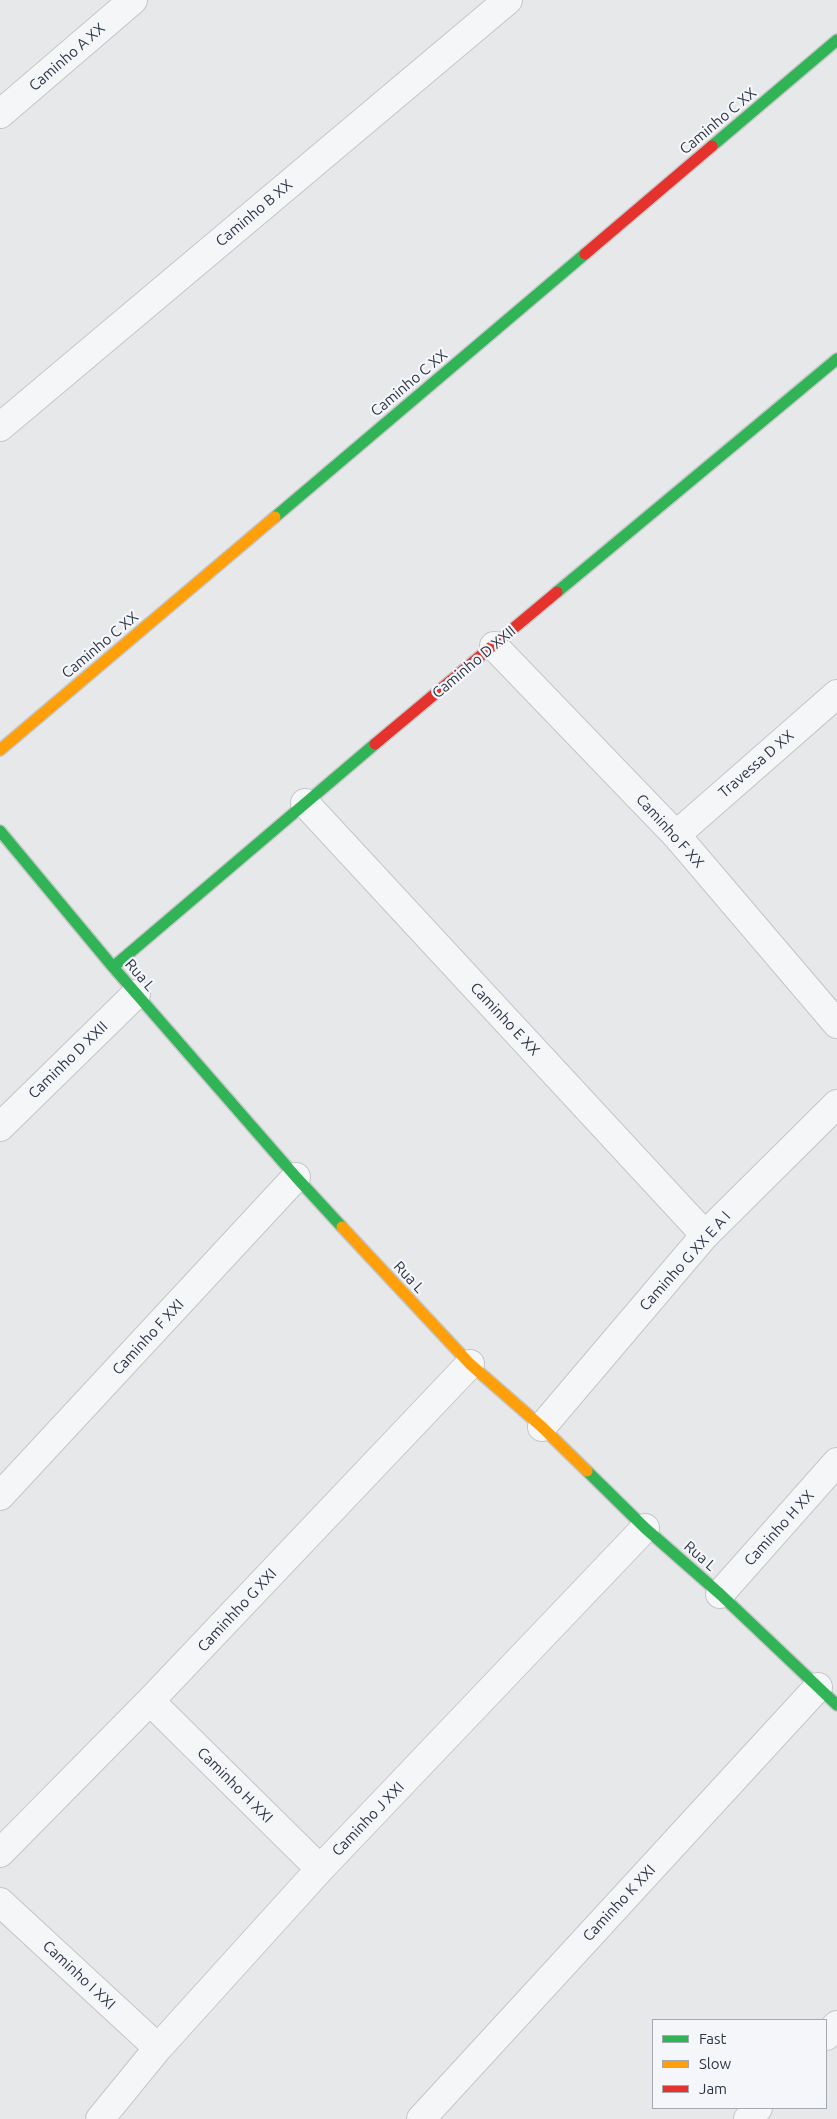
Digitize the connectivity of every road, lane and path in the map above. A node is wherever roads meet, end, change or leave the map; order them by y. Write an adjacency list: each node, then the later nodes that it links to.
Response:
1 (133, 0): 4 (street, Caminho A XX)
2 (508, 0): 6 (street, Caminho B XX)
3 (837, 40): 9 (street, Caminho C XX)
4 (0, 114)
5 (837, 359): 7 (street, Caminho D XXII)
6 (0, 427)
7 (494, 646): 10 (street, Caminho D XXII); 12 (street, Caminho F XX)
8 (837, 694): 12 (street, Travessa D XX)
9 (0, 750)
10 (305, 803): 13 (street, Caminho D XXII); 19 (street, Caminho E XX)
11 (0, 830): 13 (street, Rua L)
12 (676, 835): 15 (street, Caminho F XX)
13 (113, 967): 14 (street, Rua L)
14 (136, 994): 17 (street, Caminho D XXII); 18 (street, Rua L)
15 (837, 1024)
16 (837, 1104): 19 (street, Caminho G XX E A I)
17 (0, 1127)
18 (296, 1177): 20 (street, Rua L); 23 (street, Caminho F XXI)
19 (705, 1235): 21 (street, Caminho G XX E A I)
20 (470, 1364): 21 (street, Rua L); 27 (street, Caminhho G XXI)
21 (542, 1426): 24 (street, Rua L)
22 (837, 1462): 25 (street, Caminho H XX)
23 (0, 1496)
24 (645, 1528): 25 (street, Rua L); 29 (street, Caminho J XXI)
25 (720, 1594): 26 (street, Rua L)
26 (828, 1696): 36 (street, Caminho K XXI)
27 (150, 1701): 28 (street, Caminhho G XXI); 29 (street, Caminho H XXI)
28 (0, 1853)
29 (320, 1869): 33 (street, Caminho J XXI)
30 (0, 1902): 33 (street, Caminho I XXI)
31 (837, 2025): 32 (street)
32 (827, 2035)
33 (158, 2048): 35 (street, Caminho J XXI)
34 (757, 2109): 37 (street)
35 (100, 2119)
36 (421, 2119)
37 (748, 2119)

